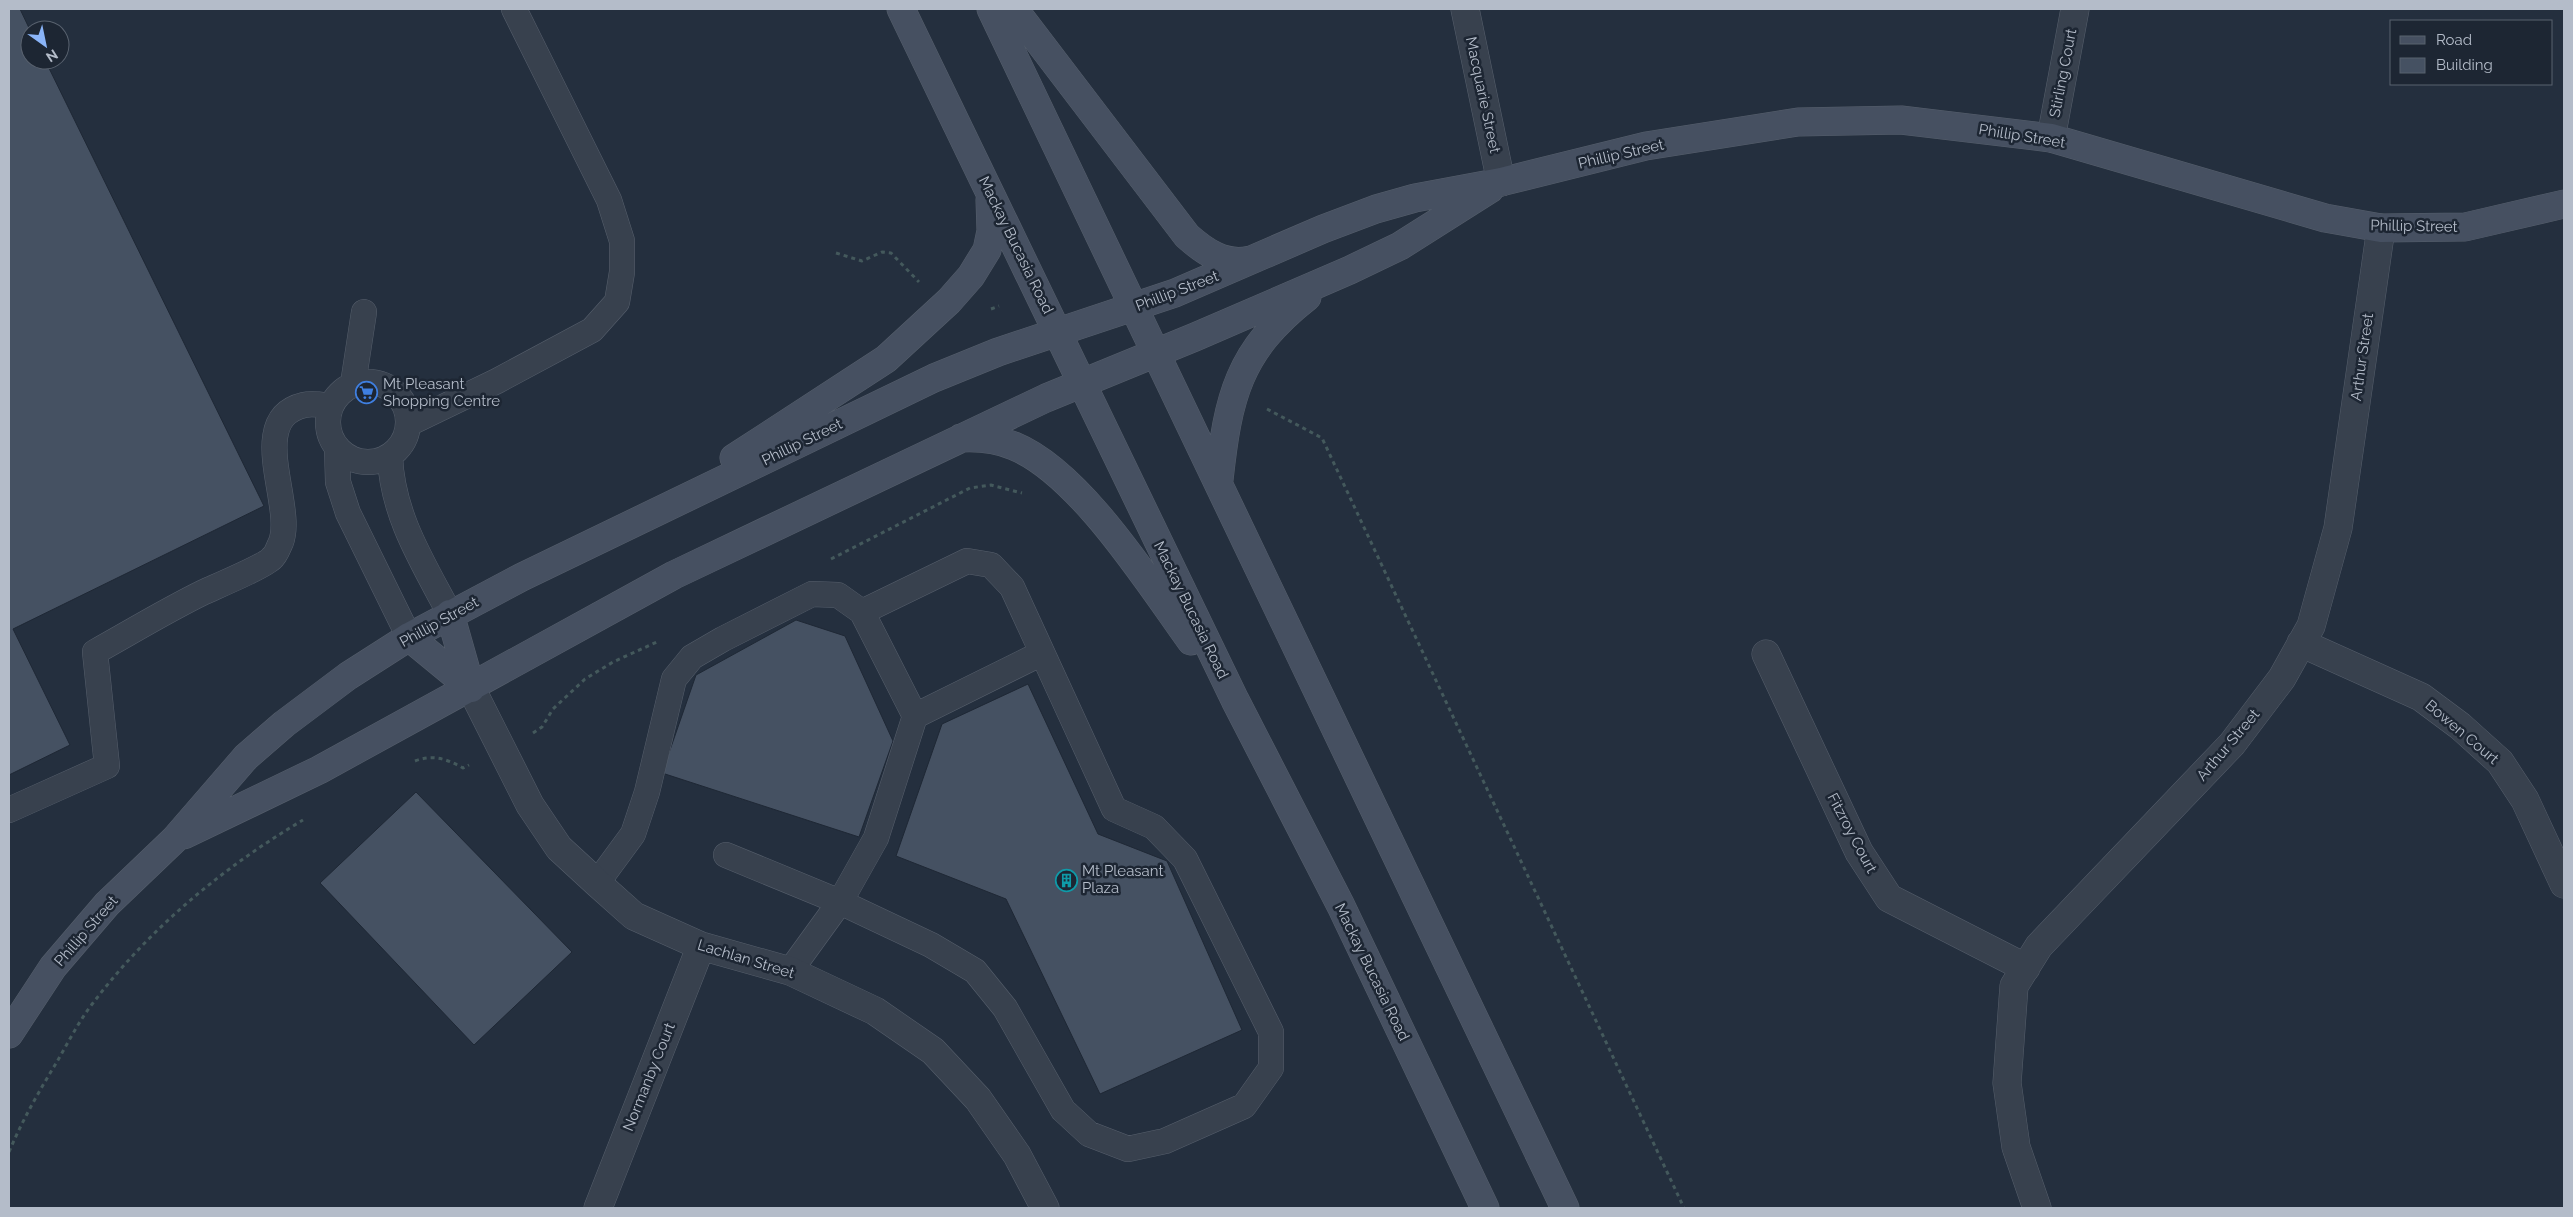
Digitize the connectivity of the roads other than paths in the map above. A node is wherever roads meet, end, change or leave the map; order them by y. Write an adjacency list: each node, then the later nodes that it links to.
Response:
1 (514, 9): 21 (lane)
2 (902, 9): 9 (street, Mackay Bucasia Road)
3 (991, 9): 14 (street)
4 (1014, 9): 12 (street)
5 (1465, 9): 8 (street, Macquarie Street)
6 (2075, 9): 7 (street, Stirling Court)
7 (2051, 138): 8 (street, Phillip Street); 11 (street, Phillip Street)
8 (1501, 182): 12 (street, Phillip Street); 13 (street, Phillip Street)
9 (988, 188): 16 (street, Mackay Bucasia Road); 26 (street)
10 (2564, 204): 11 (street, Phillip Street)
11 (2381, 228): 30 (street, Arthur Street)
12 (1258, 258): 14 (street, Phillip Street)
13 (1350, 270): 17 (street, Phillip Street); 25 (street)
14 (1134, 308): 16 (street, Phillip Street); 17 (street)
15 (364, 312): 19 (lane)
16 (1058, 332): 18 (street, Mackay Bucasia Road); 26 (street, Phillip Street)
17 (1157, 353): 18 (street, Phillip Street); 25 (street)
18 (1082, 383): 22 (street, Phillip Street); 34 (street, Mackay Bucasia Road)
19 (353, 384): 20 (lane); 21 (lane)
20 (331, 406): 23 (lane); 36 (lane)
21 (408, 424): 24 (lane)
22 (960, 438): 33 (street, Phillip Street); 34 (street)
23 (337, 448): 24 (lane); 29 (lane)
24 (390, 456): 28 (lane)
25 (1219, 480): 49 (street)
26 (636, 522): 28 (street, Phillip Street)
27 (862, 612): 31 (lane); 35 (lane); 39 (lane)
28 (450, 614): 29 (street, Phillip Street); 33 (street)
29 (409, 638): 33 (street); 37 (street, Phillip Street)
30 (2301, 643): 40 (street, Bowen Court); 43 (street, Arthur Street)
31 (1042, 653): 35 (lane); 41 (lane)
32 (1766, 654): 43 (street, Fitzroy Court)
33 (471, 688): 37 (street, Phillip Street); 39 (street, Lachlan Street)
34 (1235, 700): 48 (street, Mackay Bucasia Road)
35 (915, 716): 41 (lane)
36 (9, 810)
37 (176, 838): 45 (street, Phillip Street)
38 (726, 855): 41 (lane)
39 (597, 883): 42 (street, Lachlan Street)
40 (2564, 884)
41 (840, 902): 44 (lane)
42 (701, 946): 44 (street, Lachlan Street); 46 (street, Normanby Court)
43 (2026, 968): 50 (street, Arthur Street)
44 (790, 971): 47 (street, Lachlan Street)
45 (9, 1034)
46 (598, 1208)
47 (1045, 1208)
48 (1485, 1208)
49 (1565, 1208)
50 (2037, 1208)

